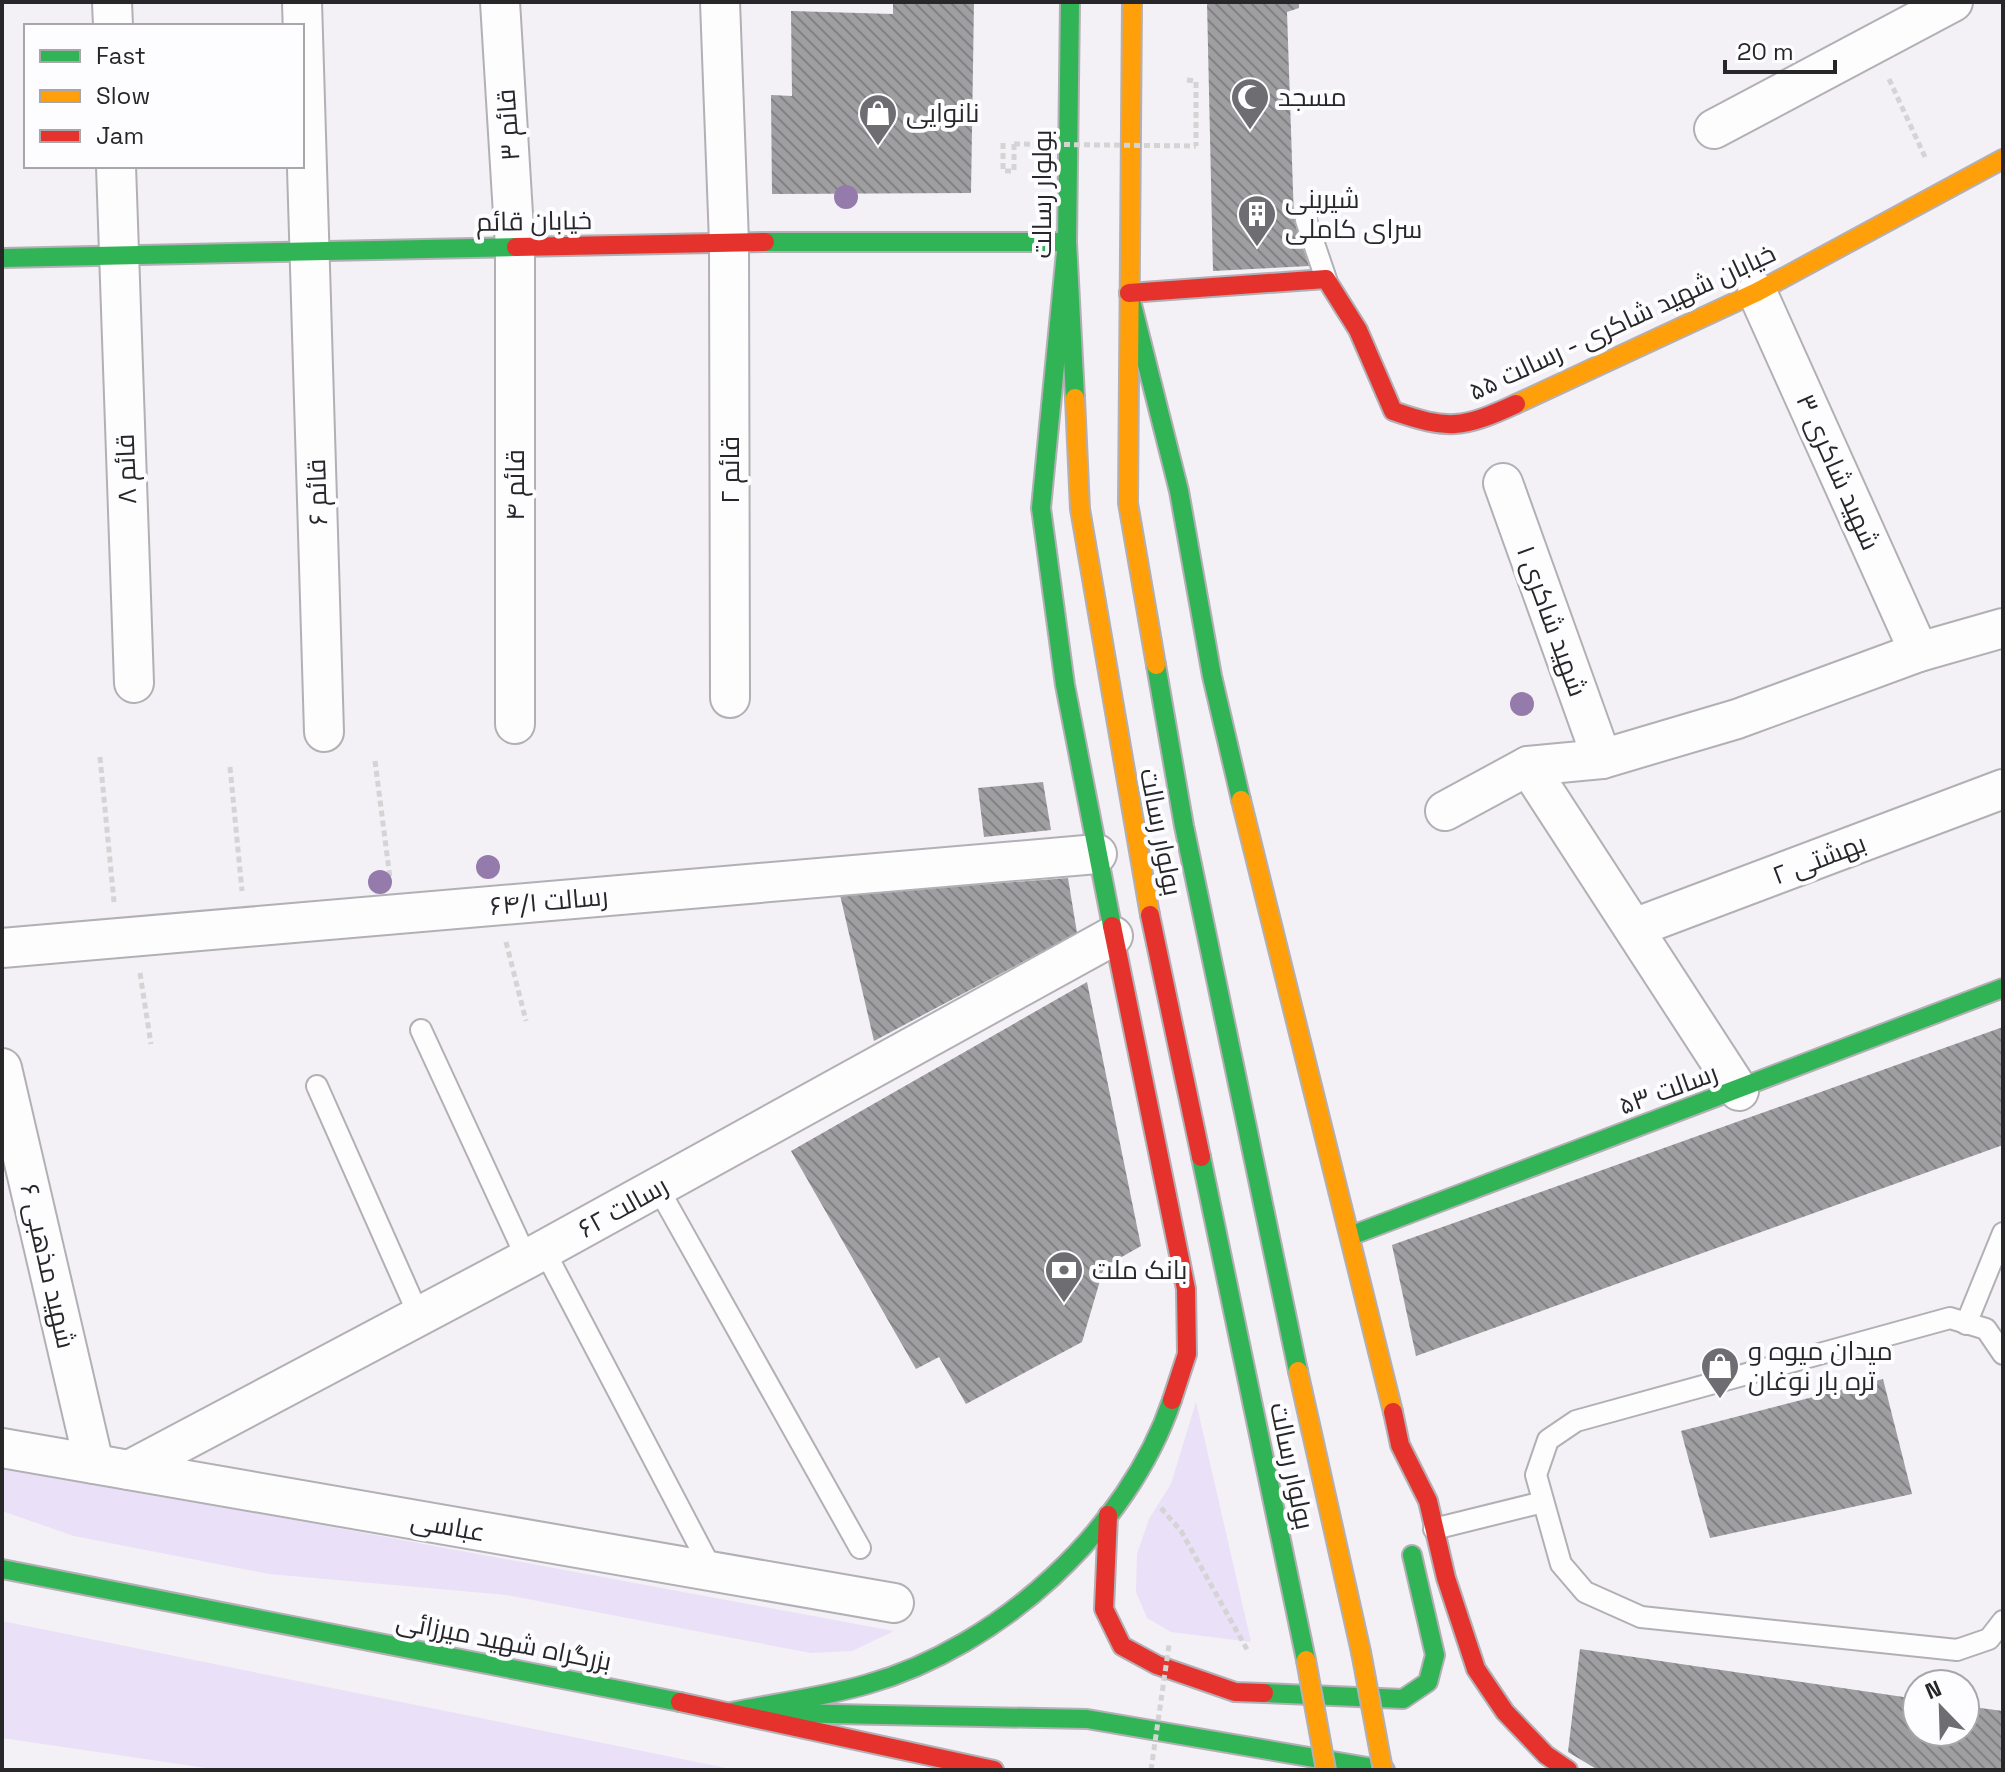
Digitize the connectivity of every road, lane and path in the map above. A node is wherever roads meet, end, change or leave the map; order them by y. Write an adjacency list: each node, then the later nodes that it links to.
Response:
1 (112, 2): 8 (street)
2 (302, 2): 9 (street, قائم ۶)
3 (500, 2): 21 (street, قائم ۳)
4 (720, 2): 19 (street, قائم ۲)
5 (1070, 2): 20 (main road, بولوار رسالت)
6 (1132, 2): 27 (main road, بولوار رسالت)
7 (1953, 2): 10 (street)
8 (113, 24)
9 (303, 24)
10 (1873, 45): 13 (street); 17 (path)
11 (304, 64): 22 (street, قائم ۶)
12 (1187, 80): 14 (path, bridge)
13 (1714, 129)
14 (1003, 143)
15 (2003, 159): 17 (main road, خیابان شهید شاکری - رسالت ۵۵)
16 (116, 168): 23 (street, قائم ۸)
17 (1942, 192): 26 (main road, خیابان شهید شاکری - رسالت ۵۵)
18 (1306, 220): 25 (lane)
19 (729, 242): 20 (main road, خیابان قائم); 21 (main road, خیابان قائم); 32 (street, قائم ۲)
20 (1067, 242): 42 (main road); 83 (main road, بولوار رسالت, bridge)
21 (515, 247): 22 (main road, خیابان قائم); 33 (street, قائم ۴)
22 (310, 252): 23 (main road, خیابان قائم); 34 (street, قائم ۶)
23 (118, 255): 24 (main road, خیابان قائم); 31 (street, قائم ۸)
24 (2, 258)
25 (1326, 279): 26 (main road, خیابان شهید شاکری - رسالت ۵۵); 27 (main road)
26 (1757, 292): 30 (street, شهید شاکری ۳)
27 (1129, 293): 59 (main road); 84 (main road, بولوار رسالت, bridge)
28 (1503, 483): 36 (street, شهید شاکری ۱)
29 (2003, 628): 30 (street)
30 (1919, 652): 36 (street)
31 (134, 683)
32 (730, 698)
33 (515, 724)
34 (324, 732)
35 (100, 757): 48 (path)
36 (1602, 759): 38 (street)
37 (375, 761): 44 (path)
38 (1528, 766): 41 (street); 46 (street)
39 (230, 767): 45 (path)
40 (2003, 789): 46 (street, بهشتی ۲)
41 (1445, 811)
42 (1097, 854): 43 (street, رسالت ۶۴/۱); 47 (main road)
43 (497, 906): 44 (street, رسالت ۶۴/۱); 51 (path)
44 (395, 915): 45 (street, رسالت ۶۴/۱)
45 (246, 927): 48 (street, رسالت ۶۴/۱)
46 (1634, 928): 56 (street)
47 (1113, 936): 57 (street, رسالت ۶۲); 70 (main road)
48 (126, 938): 49 (street, رسالت ۶۴/۱); 53 (path)
49 (2, 948)
50 (2003, 988): 56 (main road, رسالت ۵۳)
51 (526, 1021)
52 (421, 1030): 60 (lane)
53 (151, 1044)
54 (2, 1068): 66 (street, شهید مذهبی ۶)
55 (317, 1086): 61 (lane)
56 (1739, 1091): 59 (main road, رسالت ۵۳)
57 (658, 1188): 60 (street, رسالت ۶۲); 73 (lane)
58 (2003, 1233): 62 (lane)
59 (1350, 1236): 64 (main road)
60 (536, 1255): 61 (street, رسالت ۶۲); 75 (lane)
61 (420, 1318): 66 (street, رسالت ۶۲)
62 (1966, 1324): 63 (lane); 68 (lane)
63 (2003, 1354)
64 (1400, 1445): 67 (main road); 71 (main road)
65 (2, 1448): 66 (street, عباسی)
66 (112, 1467): 75 (street, عباسی)
67 (1400, 1490)
68 (1543, 1502): 71 (lane); 77 (lane)
69 (1158, 1504): 79 (path)
70 (1108, 1515): 79 (main road); 80 (main road)
71 (1434, 1529): 85 (main road)
72 (1407, 1535): 79 (main road)
73 (860, 1548)
74 (2, 1569): 80 (main road, بزرگراه شهید میرزائی)
75 (713, 1572): 76 (street, عباسی)
76 (894, 1603)
77 (2003, 1621)
78 (1169, 1645): 82 (path, bridge)
79 (1235, 1692)
80 (731, 1712): 81 (main road, بزرگراه شهید میرزائی); 84 (main road)
81 (994, 1770)
82 (1151, 1770)
83 (1326, 1770)
84 (1384, 1770)
85 (1568, 1770)

